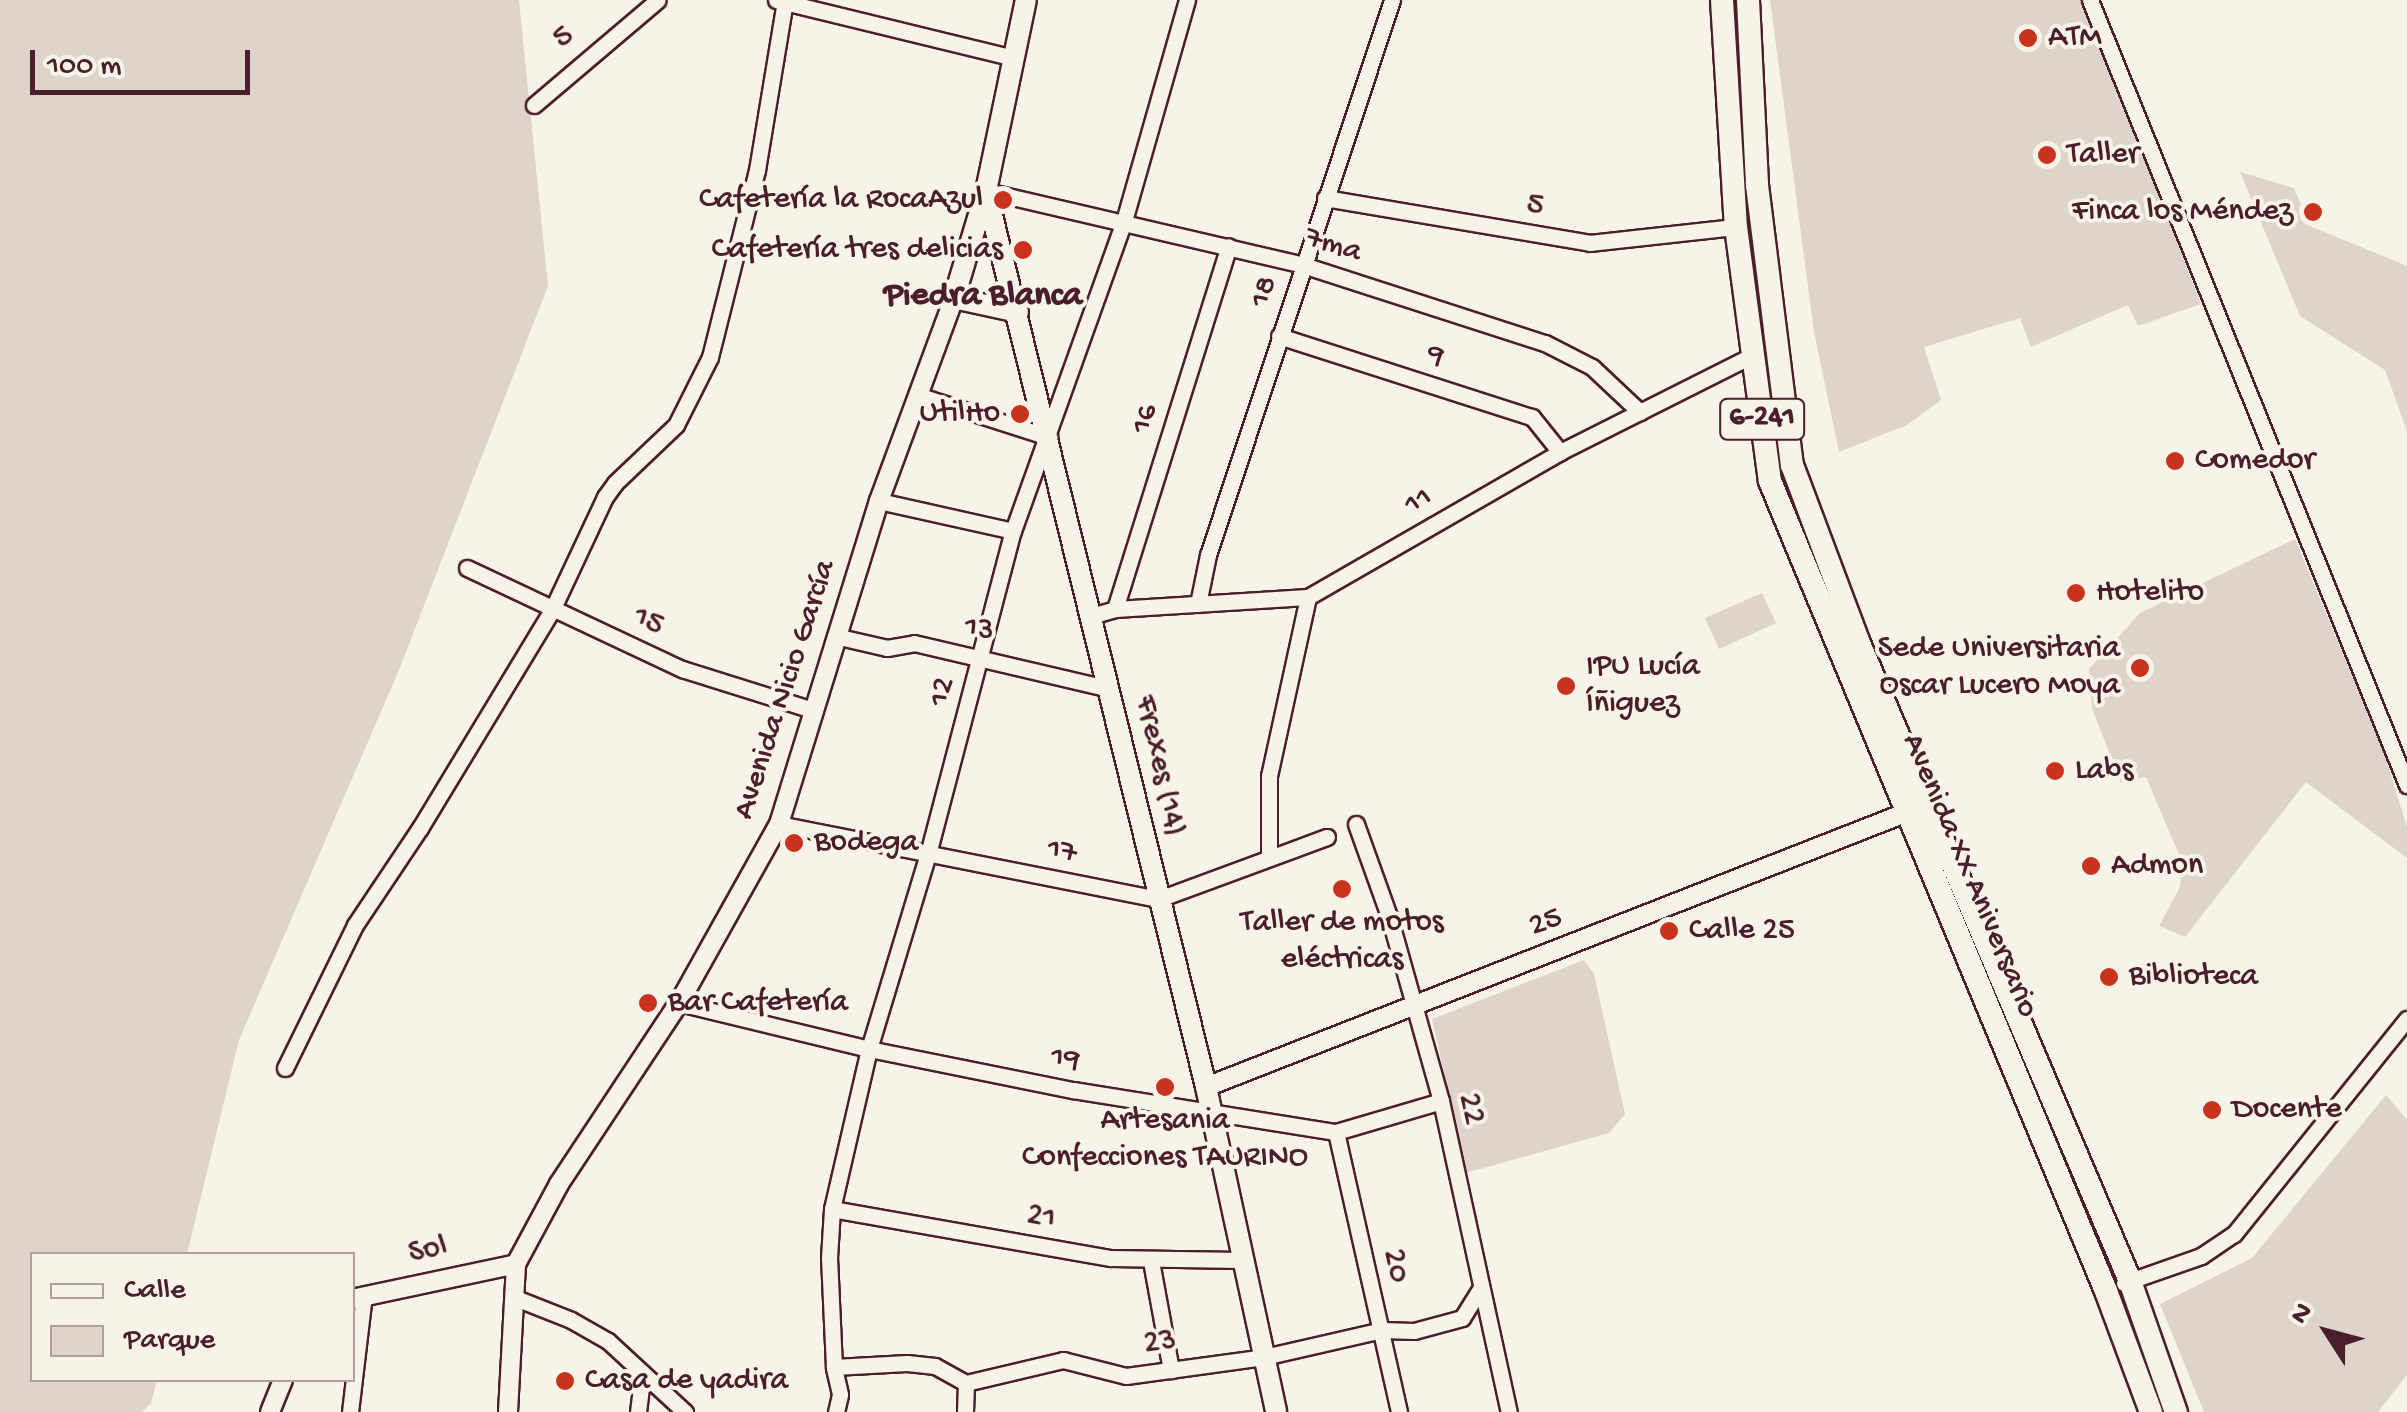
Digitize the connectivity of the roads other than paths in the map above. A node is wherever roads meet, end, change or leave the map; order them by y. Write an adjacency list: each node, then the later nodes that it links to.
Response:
1 (658, 0): 10 (street, 5); 11 (street)
2 (782, 0): 9 (street); 31 (street)
3 (1026, 0): 9 (main road, Avenida Nicio García)
4 (1187, 0): 14 (street, 12)
5 (1392, 0): 13 (street, 18)
6 (1748, 0): 39 (main road, Avenida XX Aniversario / 6-241)
7 (2090, 0): 38 (street)
8 (1723, 1): 15 (main road, Avenida XX Aniversario / 6-241)
9 (1014, 58): 12 (main road, Avenida Nicio García)
10 (552, 82)
11 (534, 105)
12 (986, 191): 14 (street, 7ma); 18 (main road, Avenida Nicio García); 19 (main road, Frexes (14))
13 (1325, 198): 15 (street, 5); 17 (street, 18)
14 (1124, 221): 16 (street, 7ma); 24 (street, 12)
15 (1736, 227): 21 (main road, Avenida XX Aniversario / 6-241)
16 (1230, 246): 17 (street, 7ma); 32 (street, 16)
17 (1303, 264): 20 (street, 18); 23 (street, 7ma)
18 (954, 298): 19 (main road); 22 (street, Avenida Nicio García)
19 (1018, 312): 24 (main road, Frexes (14))
20 (1279, 336): 25 (street, 9); 30 (street, 18)
21 (1752, 355): 23 (street, 11); 39 (main road, Avenida XX Aniversario / 6-241)
22 (917, 396): 24 (street); 26 (street, Avenida Nicio García)
23 (1640, 412): 25 (street, 11)
24 (1049, 438): 27 (street, 12); 33 (main road, Frexes (14))
25 (1560, 452): 29 (street, 11)
26 (879, 501): 27 (street); 34 (street, Avenida Nicio García)
27 (1013, 531): 35 (street, 12)
28 (467, 568): 31 (street, 15)
29 (1308, 597): 30 (street, 11); 44 (street)
30 (1198, 604): 32 (street, 11)
31 (553, 608): 37 (street, 15); 50 (street)
32 (1114, 609): 33 (street, 11)
33 (1091, 616): 36 (main road, Frexes (14))
34 (834, 636): 35 (street, 13); 37 (street, Avenida Nicio García)
35 (980, 658): 36 (street, 13); 43 (street, 12)
36 (1110, 689): 45 (main road, Frexes (14))
37 (813, 710): 40 (street, Avenida Nicio García)
38 (2407, 785)
39 (1918, 808): 47 (street, 25); 59 (main road, Avenida XX Aniversario / 6-241); 61 (main road, Avenida XX Aniversario / 6-241)
40 (778, 824): 43 (street, 17); 46 (street, Avenida Nicio García)
41 (1356, 824): 47 (street, 22)
42 (1327, 836): 44 (street)
43 (928, 854): 45 (street, 17); 49 (street, 12)
44 (1269, 857): 45 (street)
45 (1160, 899): 51 (main road, Frexes (14))
46 (679, 1003): 49 (street, 19); 58 (street, Avenida Nicio García)
47 (1415, 1008): 51 (street, 25); 52 (street, 22)
48 (2407, 1019): 59 (street)
49 (870, 1049): 53 (street, 19); 55 (street, 12)
50 (285, 1068)
51 (1206, 1086): 53 (main road, Frexes (14))
52 (1441, 1101): 54 (street, 19); 60 (street, 22)
53 (1212, 1114): 54 (street, 19); 56 (main road, Frexes (14))
54 (1336, 1132): 64 (street, 20)
55 (832, 1210): 57 (street, 21); 67 (street, 12)
56 (1242, 1260): 57 (street, 21); 66 (main road, Frexes (14))
57 (1151, 1261): 68 (street)
58 (516, 1264): 62 (street, Avenida Nicio García); 63 (street, Sol)
59 (2130, 1281): 61 (street); 84 (main road, Avenida XX Aniversario / 6-241)
60 (1481, 1287): 64 (street, 23); 82 (street, 22)
61 (2106, 1291): 83 (main road, Avenida XX Aniversario / 6-241)
62 (514, 1296): 69 (street); 75 (street, Avenida Nicio García)
63 (358, 1297): 65 (street)
64 (1382, 1330): 66 (street, 23); 81 (street, 20)
65 (355, 1340)
66 (1264, 1357): 68 (street, 23); 80 (main road, Frexes (14))
67 (834, 1367): 72 (street); 78 (street, 12)
68 (1172, 1370): 72 (street, 23)
69 (643, 1374): 76 (street); 77 (street)
70 (282, 1382): 73 (street)
71 (352, 1382): 74 (street)
72 (966, 1383): 79 (street)
73 (270, 1412)
74 (350, 1412)
75 (508, 1412)
76 (638, 1412)
77 (685, 1412)
78 (836, 1412)
79 (965, 1412)
80 (1276, 1412)
81 (1399, 1412)
82 (1509, 1412)
83 (2151, 1412)
84 (2176, 1412)

